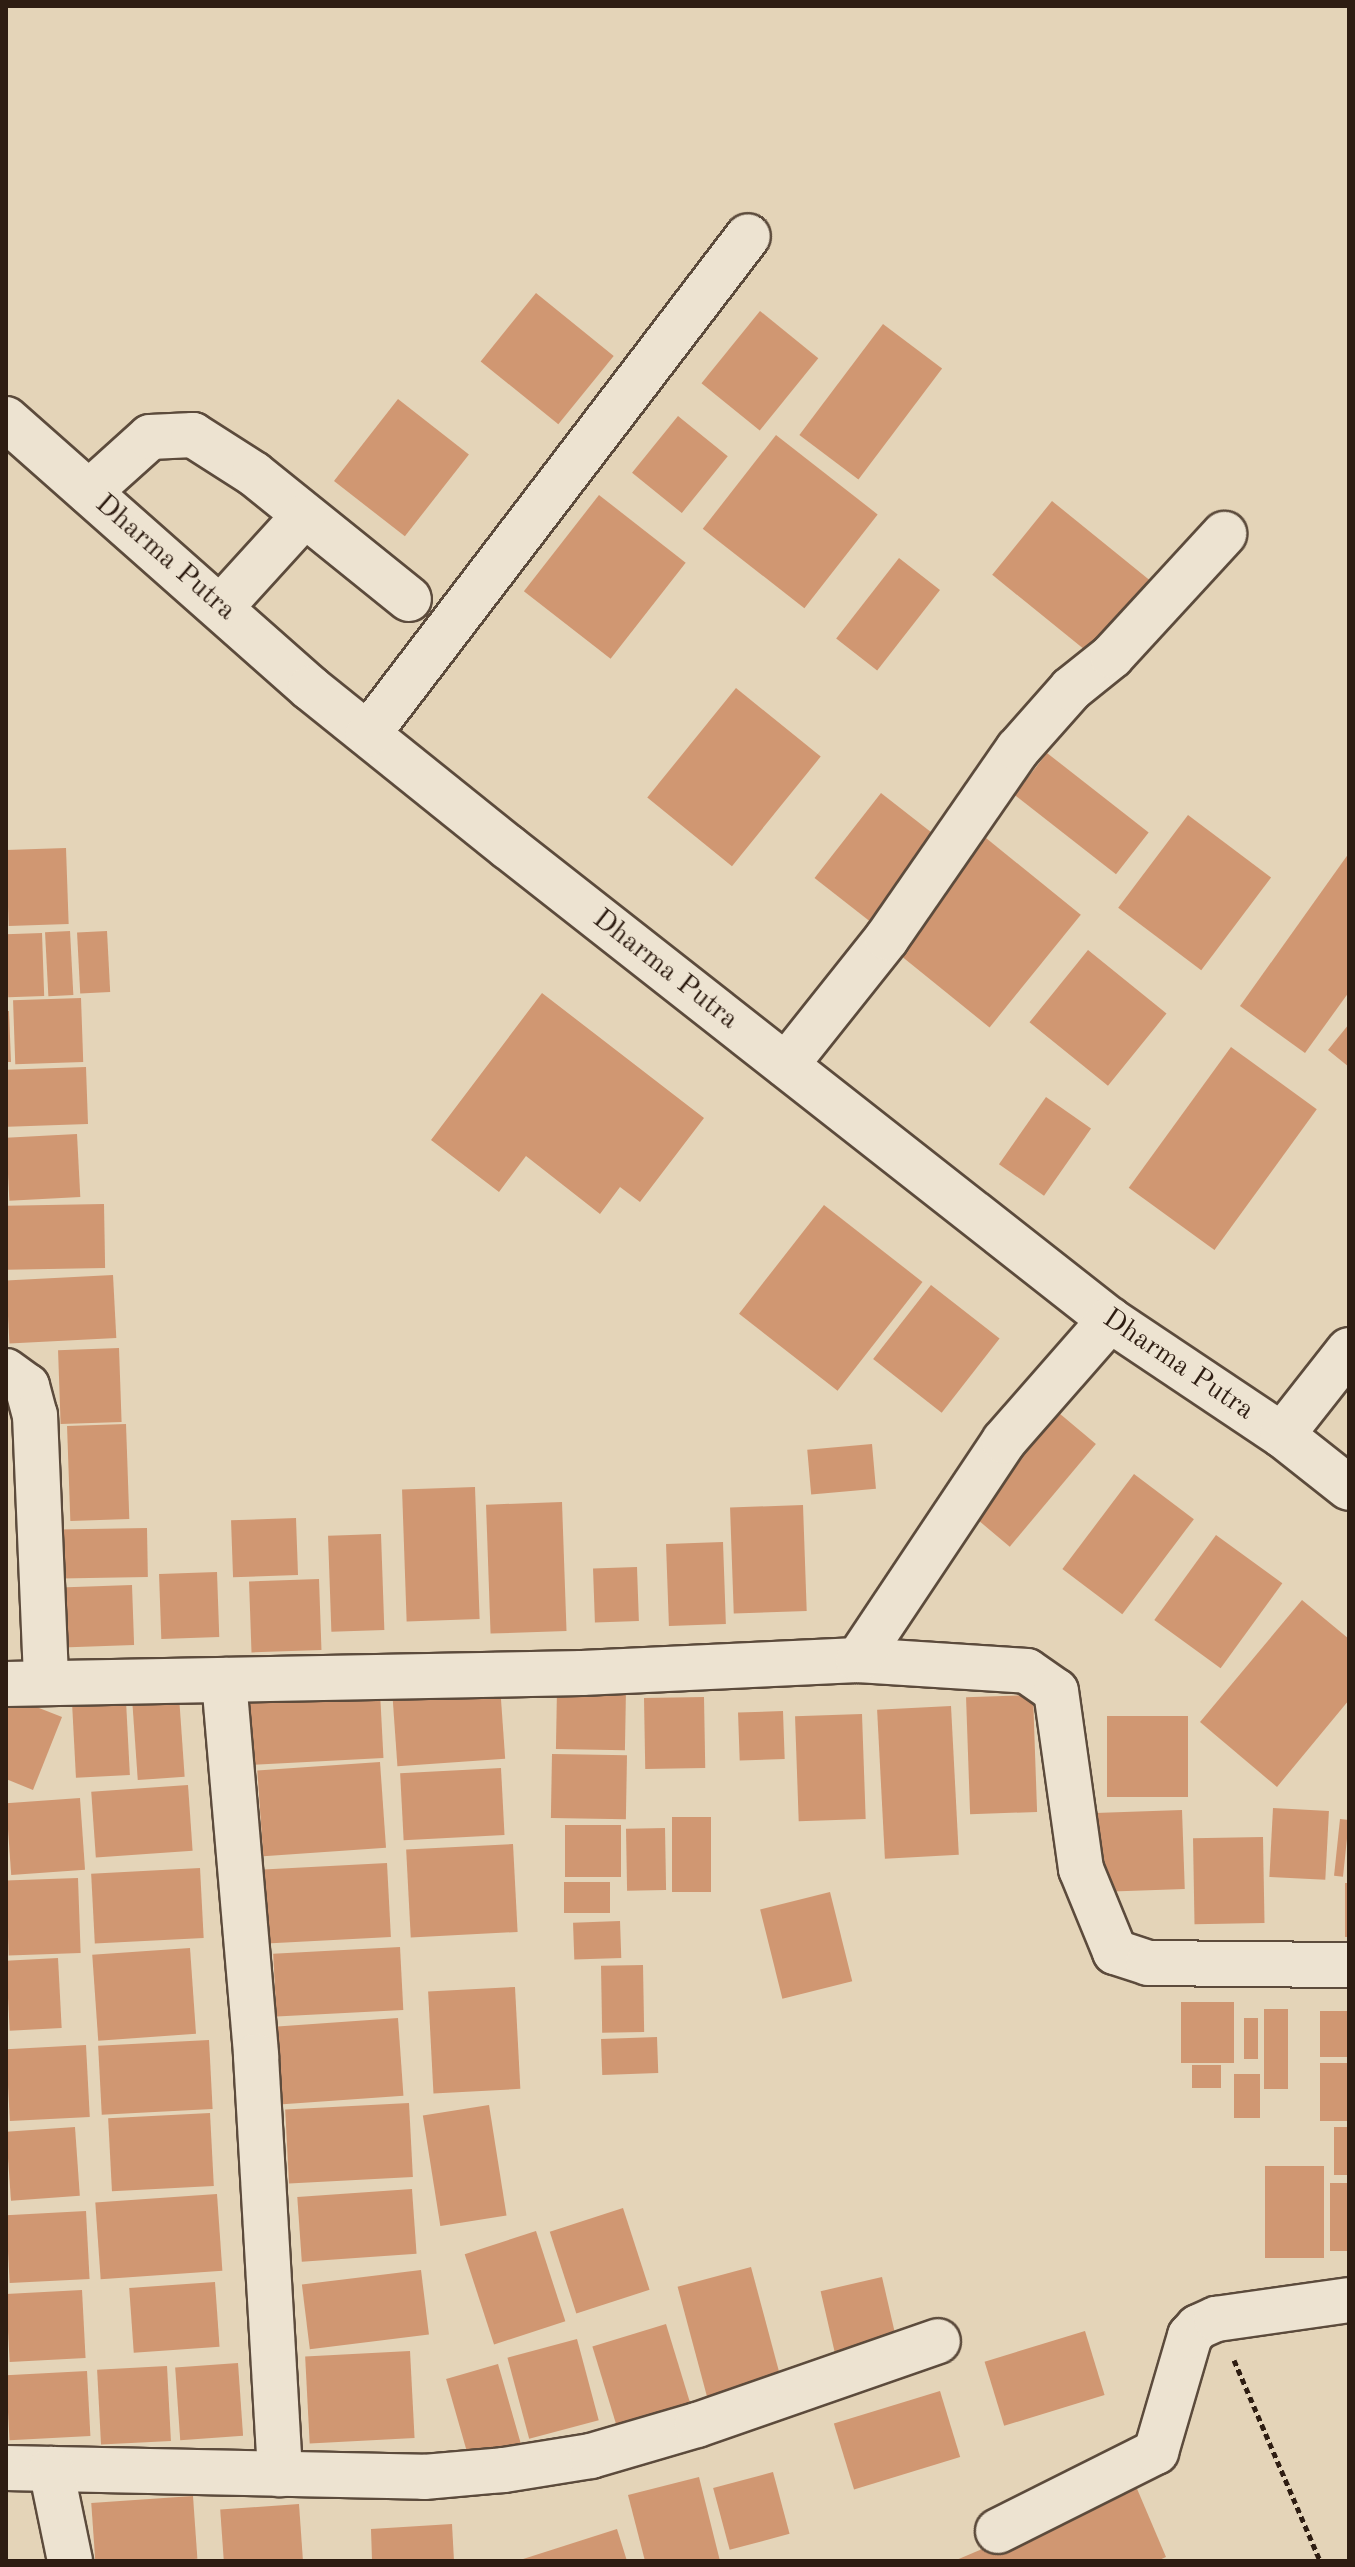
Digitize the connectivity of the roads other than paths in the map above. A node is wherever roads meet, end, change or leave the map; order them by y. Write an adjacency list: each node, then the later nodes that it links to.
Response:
1 (748, 236): 8 (street)
2 (6, 419): 3 (street, Dharma Putra)
3 (89, 492): 4 (street); 7 (street, Dharma Putra)
4 (303, 517): 6 (street); 7 (street)
5 (1224, 534): 9 (street)
6 (409, 599)
7 (221, 607): 8 (street, Dharma Putra)
8 (368, 734): 9 (street, Dharma Putra)
9 (786, 1065): 10 (street, Dharma Putra)
10 (1110, 1320): 13 (street, Dharma Putra); 15 (street)
11 (1349, 1350): 13 (street)
12 (6, 1371): 17 (street)
13 (1282, 1435): 14 (street, Dharma Putra)
14 (1349, 1488)
15 (858, 1660): 16 (street); 18 (street)
16 (224, 1680): 17 (street); 23 (street)
17 (26, 1682)
18 (1349, 1965)
19 (1349, 2300): 24 (street)
20 (938, 2341): 23 (street)
21 (6, 2468): 22 (street)
22 (51, 2469): 23 (street); 25 (street)
23 (280, 2474)
24 (998, 2531)
25 (70, 2561)

